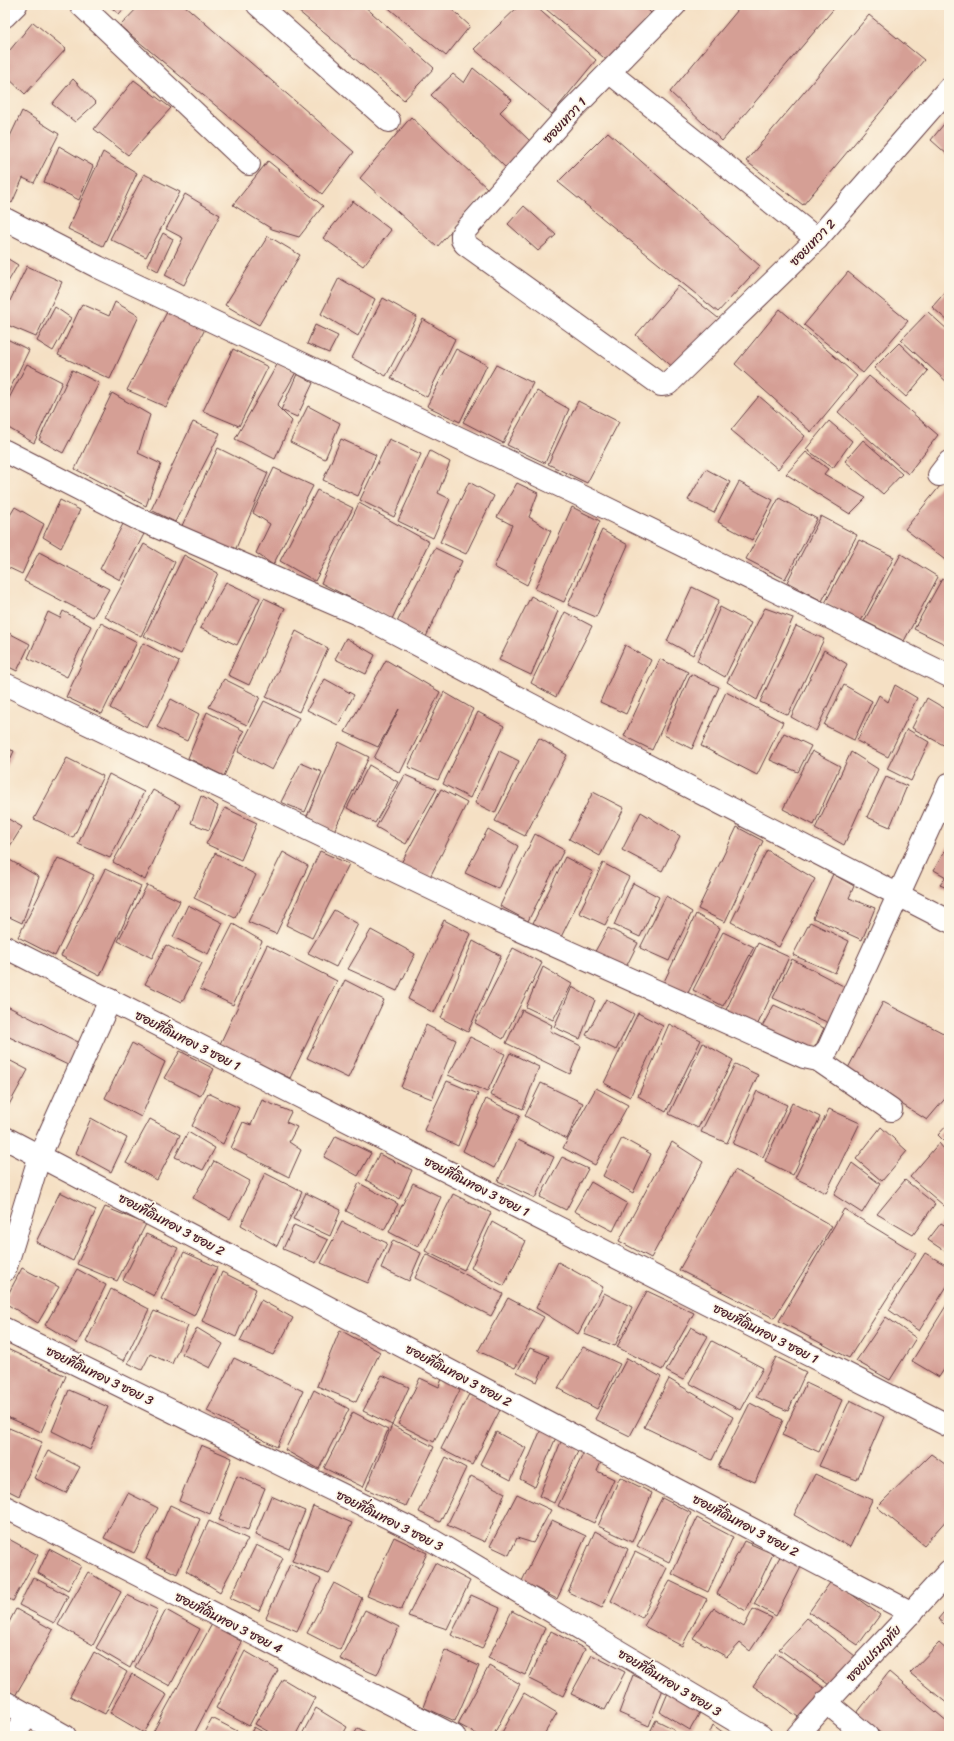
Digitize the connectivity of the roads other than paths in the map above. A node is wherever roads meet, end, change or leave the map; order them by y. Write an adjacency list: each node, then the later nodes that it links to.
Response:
1 (16, 5): 5 (street)
2 (81, 5): 9 (street)
3 (258, 5): 8 (street)
4 (675, 5): 6 (street, ซอยเทวา 1)
5 (5, 16)
6 (609, 72): 11 (street); 12 (street, ซอยเทวา 1)
7 (949, 88): 11 (street, ซอยเทวา 2)
8 (389, 121)
9 (249, 164)
10 (5, 219): 14 (street)
11 (818, 239): 12 (street, ซอยเทวา 2)
12 (665, 385)
13 (5, 450): 17 (street)
14 (949, 676)
15 (5, 684): 21 (street)
16 (949, 784): 17 (street)
17 (898, 895): 18 (street); 21 (street)
18 (949, 921)
19 (5, 947): 20 (street, ซอยที่ดินทอง 3 ซอย 1)
20 (110, 1000): 24 (street); 27 (street, ซอยที่ดินทอง 3 ซอย 1)
21 (818, 1060): 22 (street)
22 (891, 1110)
23 (5, 1138): 24 (street, ซอยที่ดินทอง 3 ซอย 2)
24 (40, 1155): 25 (street); 30 (street, ซอยที่ดินทอง 3 ซอย 2)
25 (5, 1270)
26 (5, 1329): 37 (street, ซอยที่ดินทอง 3 ซอย 3)
27 (949, 1426)
28 (5, 1507): 36 (street, ซอยที่ดินทอง 3 ซอย 4)
29 (949, 1571): 30 (street, ซอยเปรมฤทัย)
30 (912, 1613): 32 (street, ซอยเปรมฤทัย)
31 (5, 1702): 33 (street)
32 (826, 1702): 38 (street, ซอยเปรมฤทัย); 39 (street)
33 (29, 1715): 34 (street); 35 (street)
34 (12, 1736)
35 (65, 1736)
36 (454, 1736)
37 (761, 1736)
38 (797, 1736)
39 (867, 1736)

